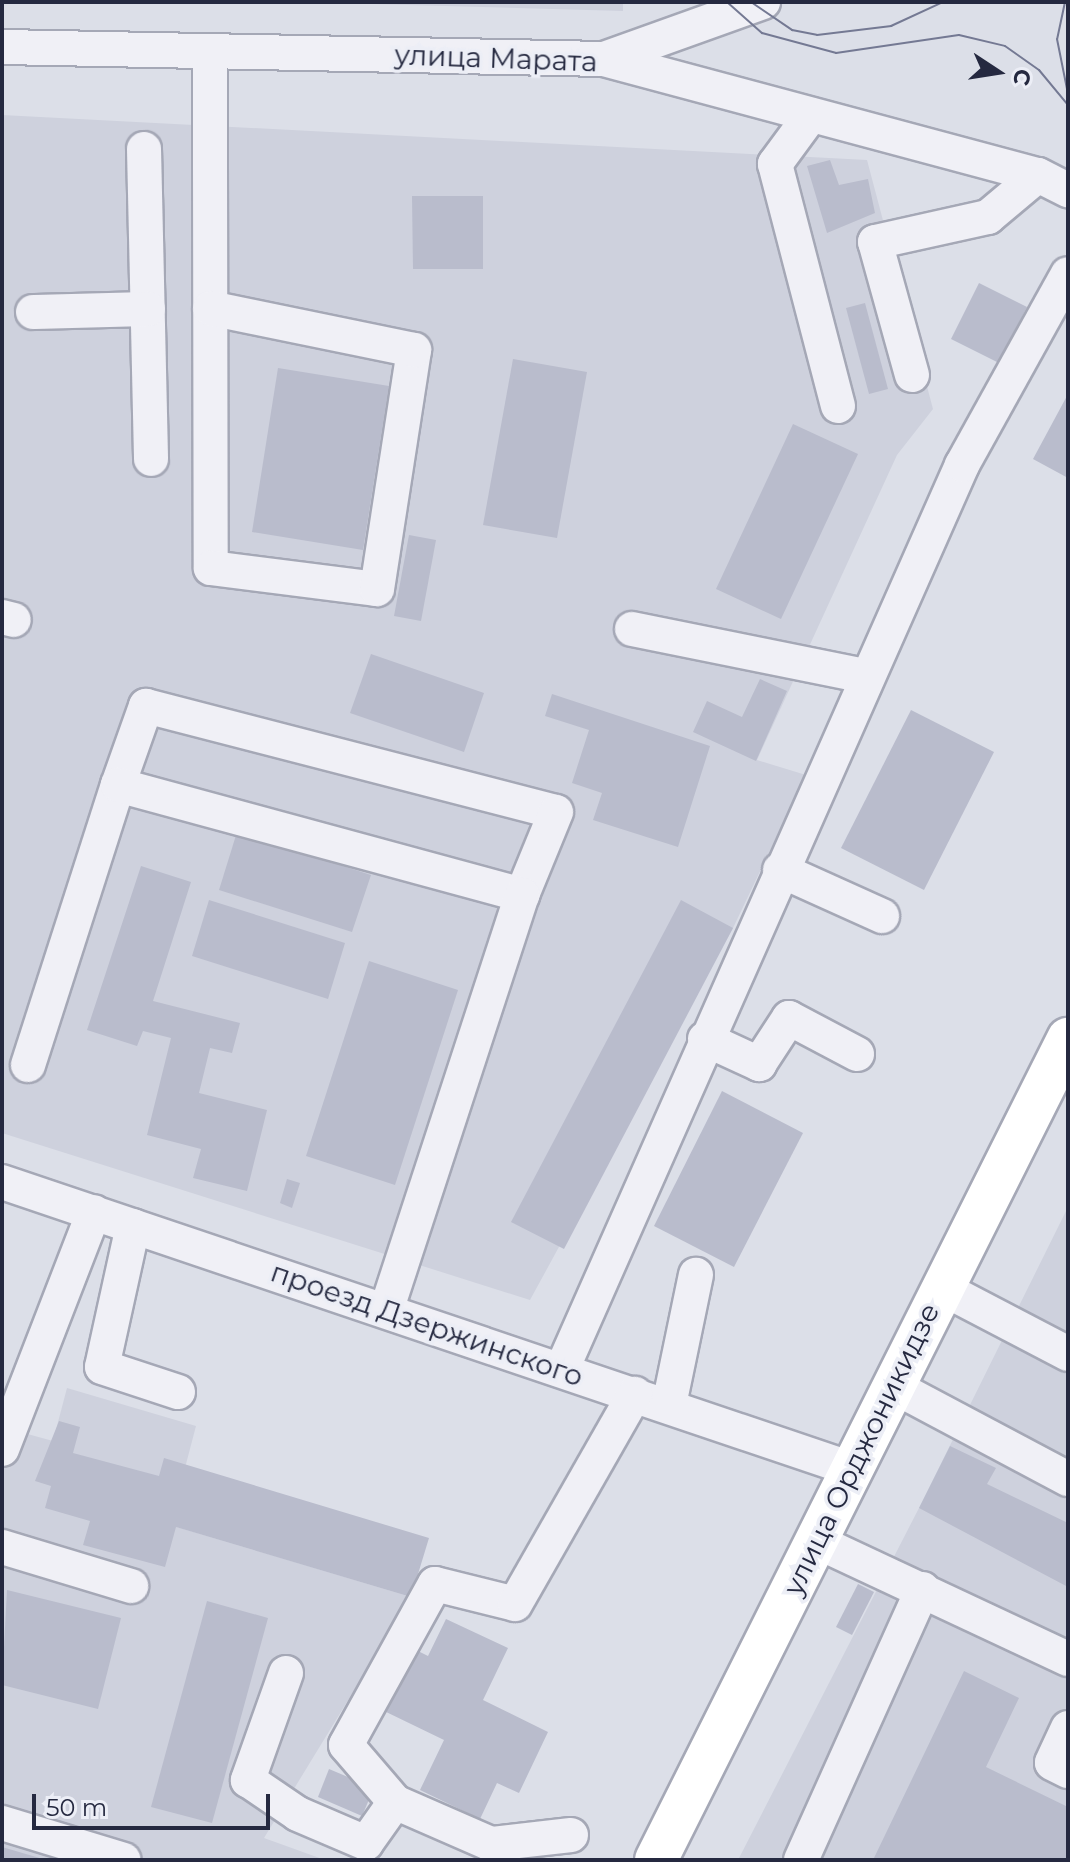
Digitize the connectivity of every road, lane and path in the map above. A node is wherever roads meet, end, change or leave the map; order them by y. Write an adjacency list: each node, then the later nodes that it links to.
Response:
1 (763, 2): 4 (street)
2 (2, 47): 3 (street, улица Марата)
3 (210, 51): 4 (street, улица Марата); 10 (street)
4 (604, 59): 5 (street, улица Марата)
5 (811, 115): 7 (street, улица Марата); 14 (street)
6 (144, 149): 11 (street)
7 (1038, 175): 8 (street, улица Марата); 13 (street)
8 (1068, 190)
9 (1068, 274): 17 (street)
10 (210, 308): 10 (street)
11 (148, 309): 12 (street); 15 (street)
12 (33, 312)
13 (912, 375)
14 (838, 406)
15 (151, 459)
16 (632, 629): 17 (street)
17 (866, 676): 19 (street)
18 (118, 785): 20 (street); 20 (street); 25 (street)
19 (780, 870): 21 (street); 22 (street)
20 (522, 895): 31 (street)
21 (882, 916)
22 (705, 1039): 24 (street); 33 (street)
23 (1068, 1039): 30 (main road, улица Орджоникидзе)
24 (857, 1054)
25 (28, 1065)
26 (2, 1182): 27 (street, проезд Дзержинского)
27 (94, 1212): 28 (street, проезд Дзержинского); 38 (street)
28 (133, 1226): 31 (street, проезд Дзержинского); 35 (street)
29 (696, 1275): 37 (street)
30 (942, 1288): 32 (street); 34 (main road, улица Орджоникидзе)
31 (386, 1310): 33 (street, проезд Дзержинского)
32 (1068, 1354)
33 (562, 1369): 36 (street, проезд Дзержинского)
34 (893, 1386): 39 (main road, улица Орджоникидзе); 40 (street)
35 (178, 1392)
36 (635, 1394): 37 (street, проезд Дзержинского); 49 (street)
37 (669, 1405): 39 (street, проезд Дзержинского)
38 (2, 1449)
39 (852, 1469): 41 (main road, улица Орджоникидзе)
40 (1068, 1479)
41 (816, 1541): 44 (street); 53 (main road, улица Орджоникидзе)
42 (2, 1547): 43 (street)
43 (131, 1586)
44 (923, 1589): 45 (street); 54 (street)
45 (1068, 1659)
46 (286, 1673): 49 (street)
47 (1068, 1728): 48 (street)
48 (1068, 1771)
49 (395, 1802): 51 (street)
50 (2, 1823): 52 (street)
51 (571, 1835)
52 (124, 1860)
53 (656, 1860)
54 (801, 1860)

